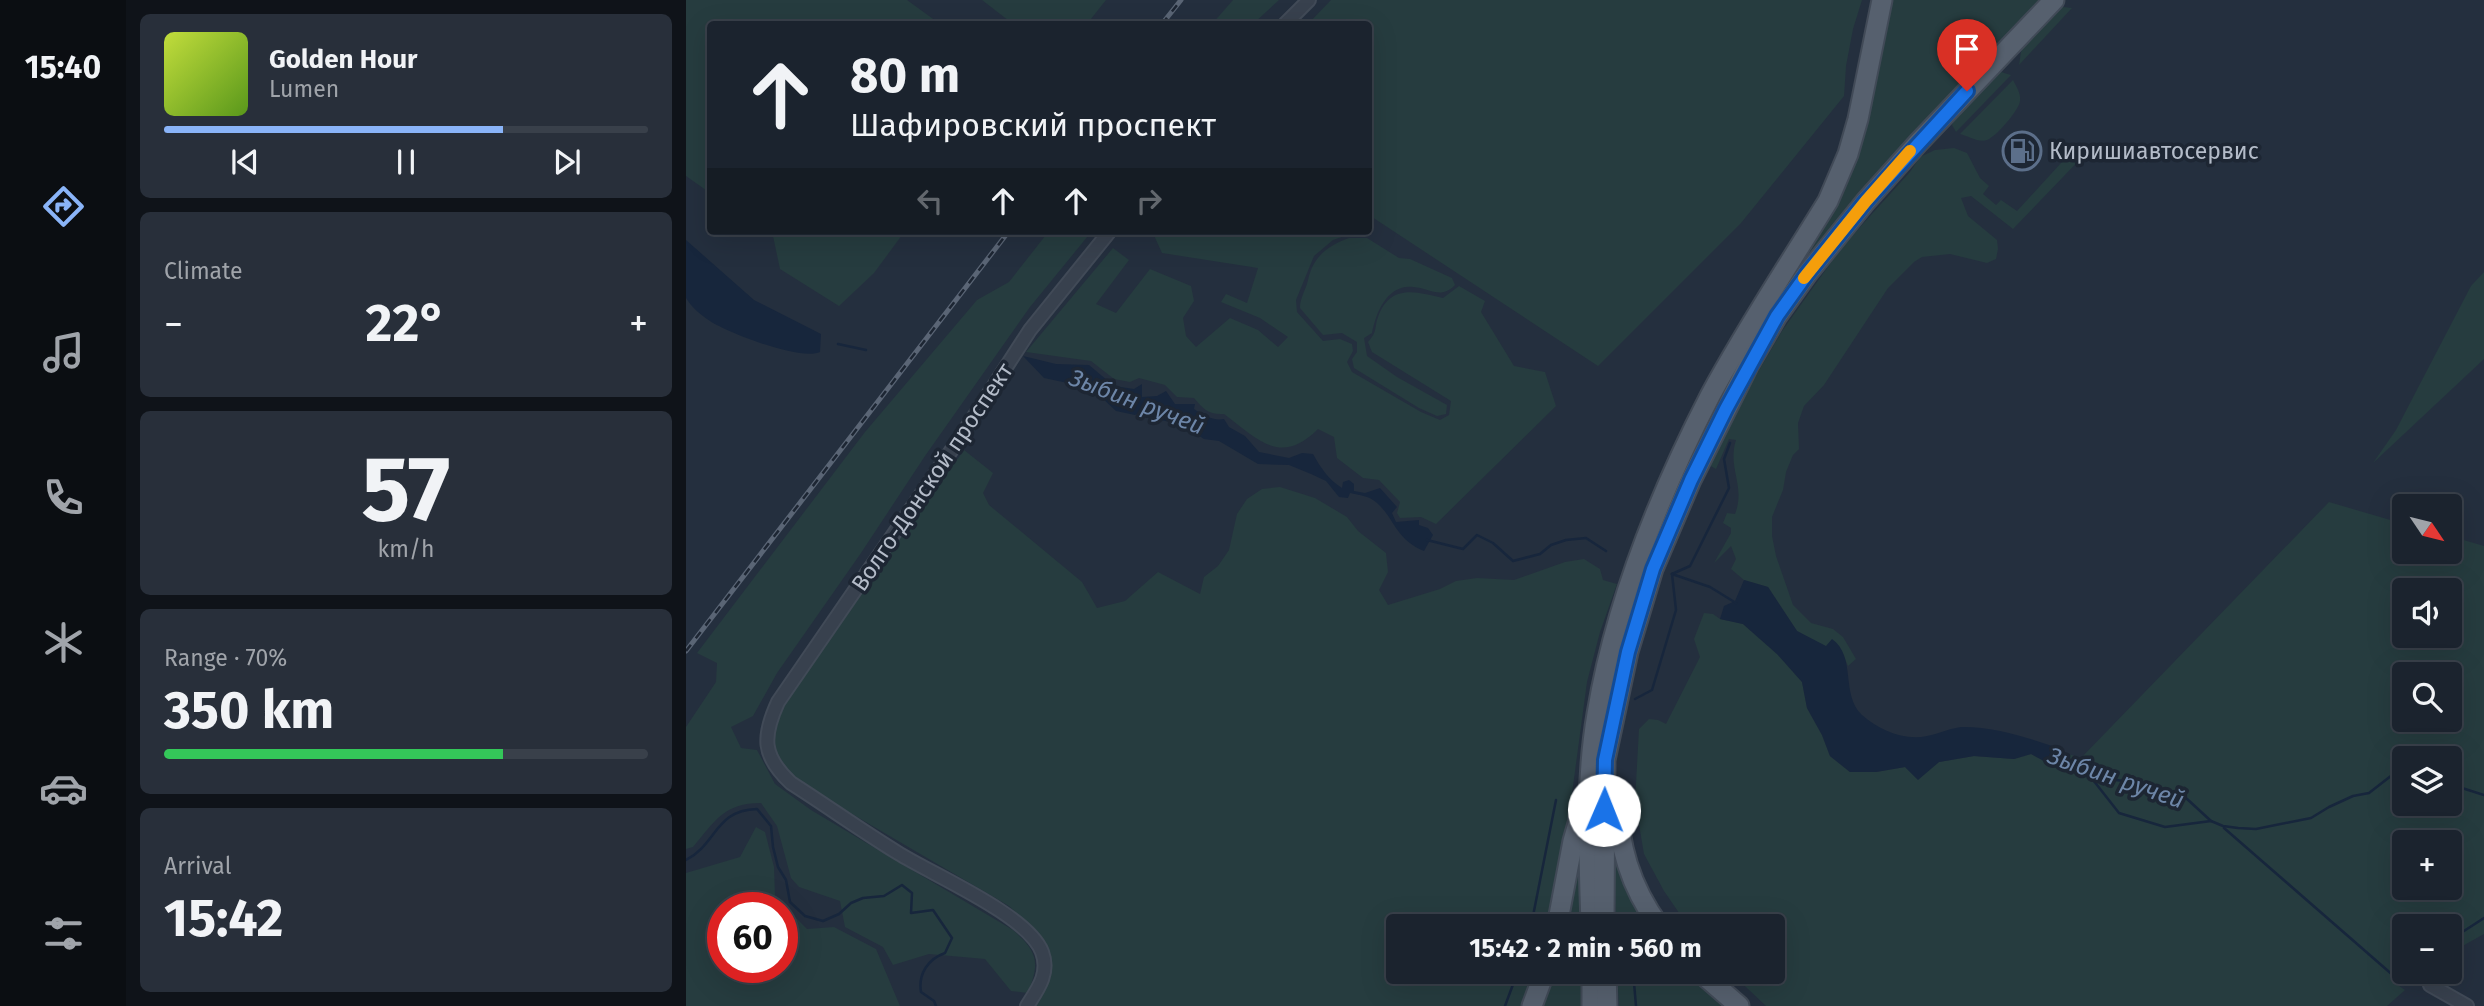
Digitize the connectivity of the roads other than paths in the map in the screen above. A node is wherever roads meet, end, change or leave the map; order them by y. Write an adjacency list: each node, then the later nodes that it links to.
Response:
1 (1309, 0): 4 (street)
2 (1882, 0): 7 (main road)
3 (2054, 0): 6 (main road)
4 (1288, 21)
5 (1107, 235): 17 (street, Волго-Донской проспект)
6 (1618, 699): 10 (main road); 11 (main road)
7 (1590, 781): 8 (main road); 9 (main road)
8 (1559, 914)
9 (1591, 914)
10 (1604, 914)
11 (1650, 914)
12 (1540, 984): 18 (main road)
13 (1592, 984): 19 (main road)
14 (1606, 984): 20 (main road)
15 (1714, 984): 21 (main road)
16 (2430, 985): 22 (street)
17 (1027, 1006)
18 (1532, 1006)
19 (1592, 1006)
20 (1607, 1006)
21 (1739, 1006)
22 (2467, 1006)

